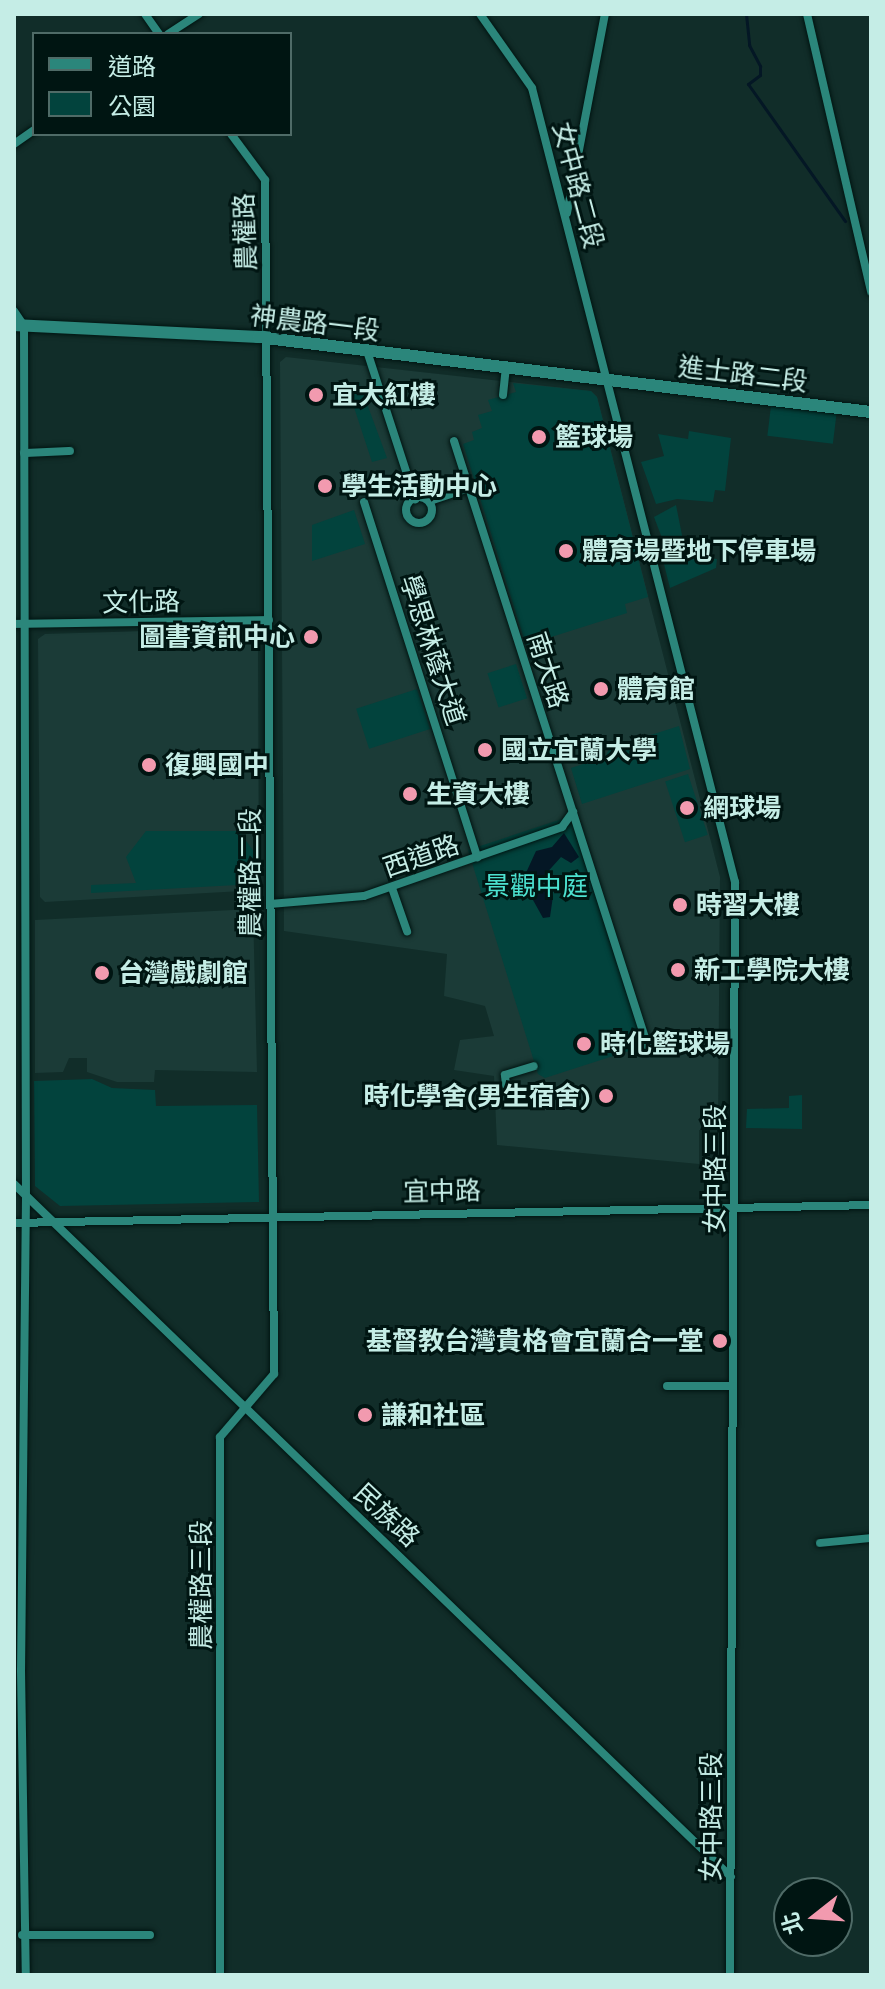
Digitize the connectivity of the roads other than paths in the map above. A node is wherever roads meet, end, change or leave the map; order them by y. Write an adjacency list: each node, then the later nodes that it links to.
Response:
1 (145, 14): 6 (street)
2 (199, 14): 7 (street)
3 (480, 14): 11 (street, 女中路二段)
4 (605, 14): 11 (street)
5 (807, 14): 12 (street)
6 (158, 32)
7 (171, 32)
8 (32, 131): 10 (street)
9 (232, 136): 15 (street, 農權路)
10 (14, 144)
11 (566, 218): 18 (street, 女中路二段)
12 (871, 292)
13 (14, 311): 14 (street)
14 (19, 325): 15 (street, 神農路一段); 23 (street)
15 (267, 339): 16 (street, 神農路一段); 28 (street, 農權路二段)
16 (367, 351): 17 (street, 神農路一段); 25 (street)
17 (506, 368): 18 (street, 神農路一段); 19 (street)
18 (609, 379): 20 (street, 進士路二段); 41 (street, 女中路三段)
19 (503, 395)
20 (871, 412)
21 (454, 441): 24 (street, 南大路)
22 (70, 451): 23 (street)
23 (24, 453): 29 (street)
24 (469, 488): 26 (street); 30 (street, 南大路)
25 (415, 499): 26 (street); 26 (street)
26 (430, 501)
27 (364, 502): 31 (street, 學思林蔭大道)
28 (269, 620): 29 (street, 文化路); 33 (street, 農權路二段)
29 (19, 624): 39 (street)
30 (573, 812): 31 (street, 西道路); 35 (street, 南大路)
31 (477, 857): 32 (street, 西道路)
32 (392, 888): 33 (street, 西道路); 34 (street)
33 (270, 904): 42 (street, 農權路二段)
34 (407, 931)
35 (648, 1047)
36 (534, 1066): 37 (street)
37 (506, 1085)
38 (14, 1184): 39 (street, 民族路)
39 (26, 1196): 43 (street, 民族路); 44 (street)
40 (871, 1205): 41 (street, 宜中路)
41 (735, 1206): 42 (street, 宜中路); 47 (street, 女中路三段)
42 (273, 1215): 43 (street, 宜中路); 48 (street, 農權路三段)
43 (52, 1220): 44 (street, 宜中路); 48 (street, 民族路)
44 (26, 1222): 45 (street, 宜中路); 52 (street)
45 (14, 1223)
46 (667, 1386): 47 (street)
47 (733, 1386): 51 (street, 女中路三段)
48 (246, 1409): 51 (street, 民族路); 55 (street, 農權路三段)
49 (871, 1538): 50 (street)
50 (820, 1543)
51 (731, 1877): 56 (street, 女中路三段)
52 (22, 1935): 53 (street); 54 (street)
53 (150, 1935)
54 (26, 1975)
55 (220, 1975)
56 (730, 1975)

